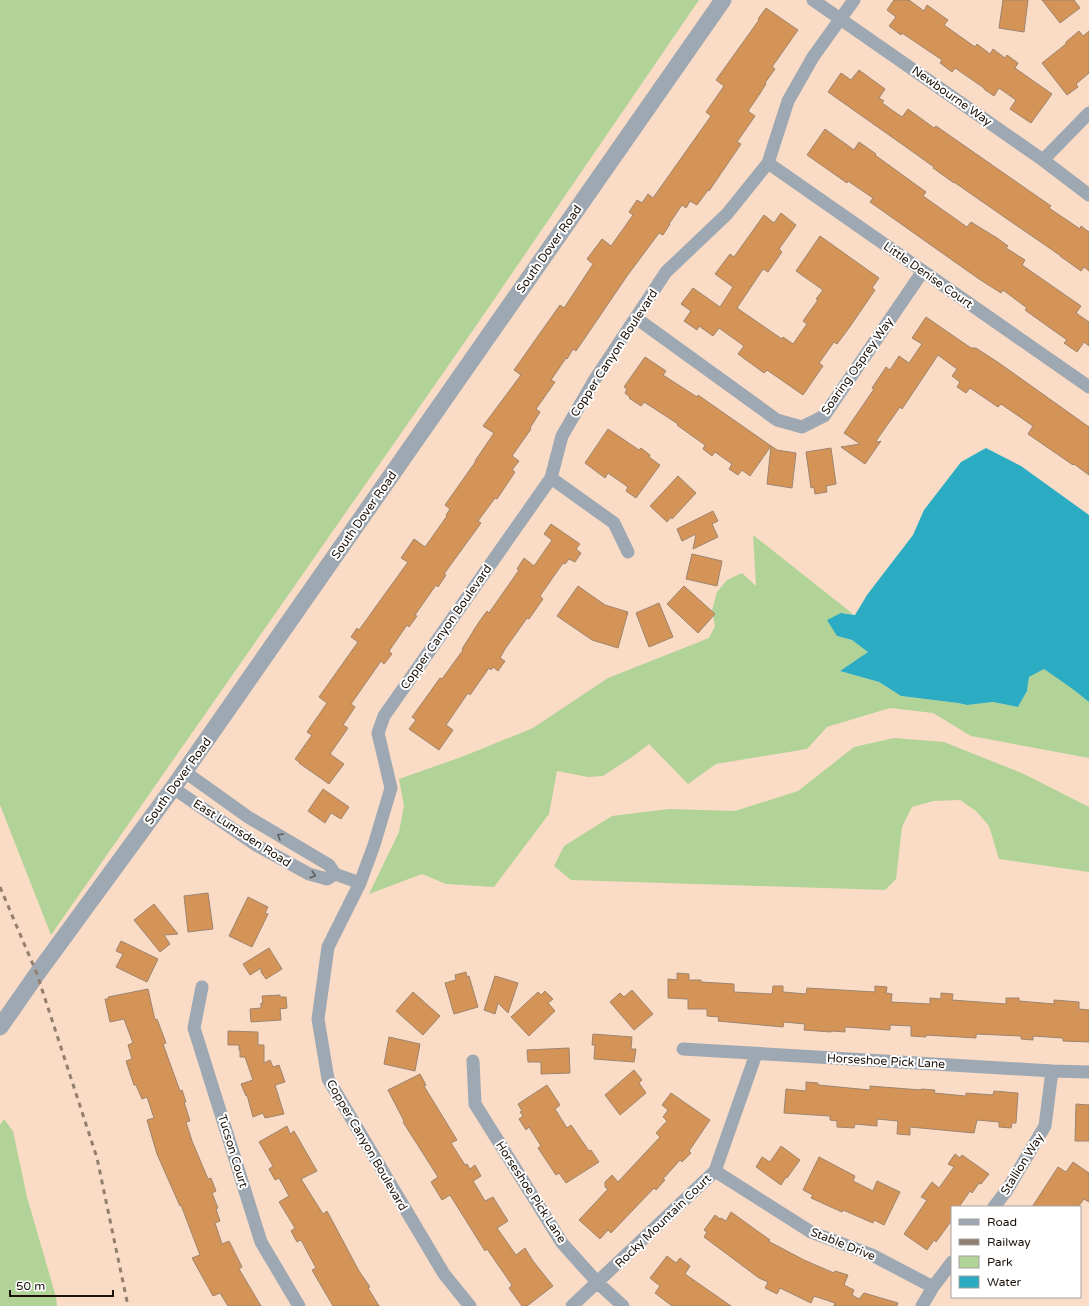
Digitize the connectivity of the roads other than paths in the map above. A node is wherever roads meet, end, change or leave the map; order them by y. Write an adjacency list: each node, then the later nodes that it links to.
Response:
1 (723, 0): 14 (street, South Dover Road)
2 (813, 0): 4 (street, Newbourne Way)
3 (854, 0): 4 (street, Copper Canyon Boulevard)
4 (841, 19): 6 (street, Newbourne Way); 7 (street, Copper Canyon Boulevard)
5 (1089, 113): 6 (street)
6 (1043, 160): 8 (street, Newbourne Way)
7 (768, 163): 9 (street, Little Denise Court); 10 (street, Copper Canyon Boulevard)
8 (1089, 195)
9 (923, 271): 10 (street, Soaring Osprey Way); 11 (street, Little Denise Court)
10 (636, 318): 12 (street, Copper Canyon Boulevard)
11 (1089, 387)
12 (551, 478): 13 (street); 17 (street, Copper Canyon Boulevard)
13 (628, 552)
14 (185, 772): 15 (street, South Dover Road); 16 (street, East Lumsden Road, one-way to 14)
15 (173, 788): 16 (street, East Lumsden Road, one-way to 16); 19 (street, South Dover Road)
16 (335, 874): 17 (street, East Lumsden Road)
17 (360, 883): 31 (street, Copper Canyon Boulevard)
18 (202, 987): 30 (street, Tucson Court)
19 (0, 1027)
20 (683, 1049): 21 (street, Horseshoe Pick Lane)
21 (756, 1054): 23 (street, Horseshoe Pick Lane); 25 (street, Rocky Mountain Court)
22 (473, 1061): 28 (street, Horseshoe Pick Lane)
23 (1052, 1071): 24 (street, Horseshoe Pick Lane); 26 (street, Stallion Way)
24 (1089, 1072)
25 (716, 1171): 28 (street, Rocky Mountain Court); 29 (street, Stable Drive)
26 (995, 1206)
27 (951, 1263): 29 (street)
28 (598, 1283): 32 (street, Rocky Mountain Court); 33 (street, Horseshoe Pick Lane)
29 (933, 1287): 34 (street)
30 (299, 1306)
31 (470, 1306)
32 (572, 1306)
33 (623, 1306)
34 (922, 1306)

